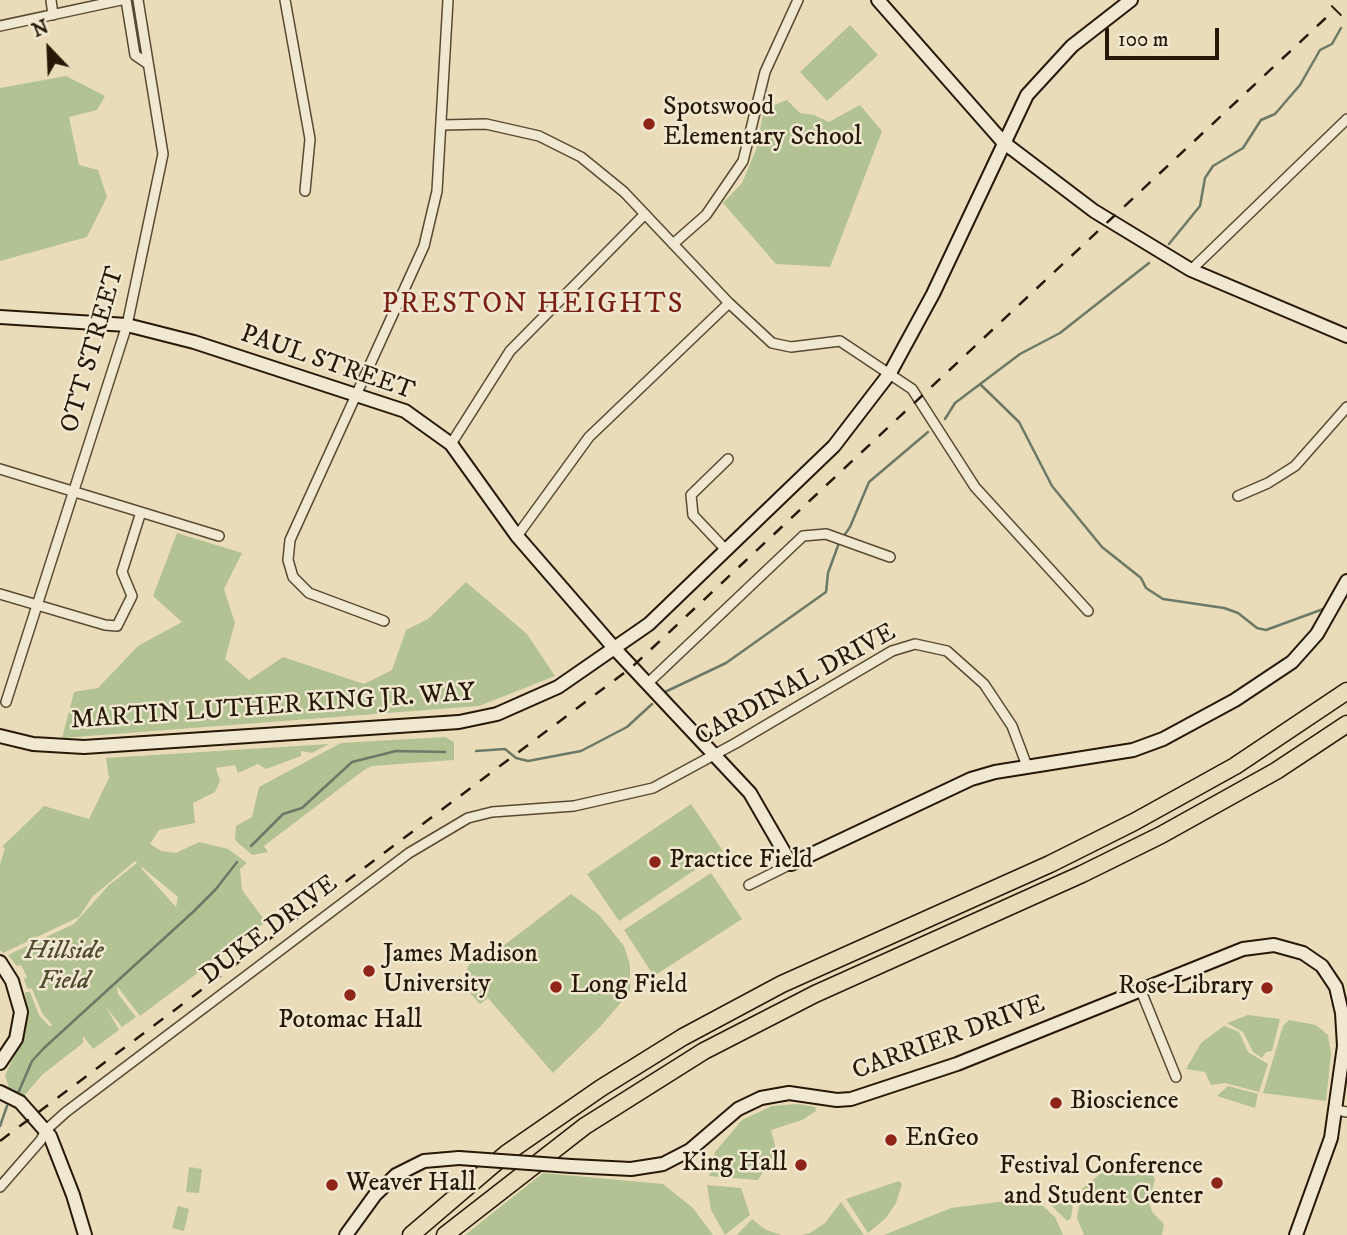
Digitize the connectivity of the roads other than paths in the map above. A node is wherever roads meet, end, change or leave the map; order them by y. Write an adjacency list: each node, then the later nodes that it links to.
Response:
1 (51, 0): 12 (street)
2 (123, 0): 12 (street); 15 (street)
3 (138, 0): 15 (street, OTT STREET)
4 (285, 0): 19 (street)
5 (448, 0): 17 (street)
6 (798, 0): 14 (street)
7 (804, 0): 14 (street)
8 (878, 0): 18 (street)
9 (1131, 0): 18 (street, MARTIN LUTHER KING JR. WAY)
10 (1337, 0): 11 (main road, bridge)
11 (1347, 10)
12 (54, 15): 13 (street)
13 (0, 26)
14 (784, 29): 21 (street)
15 (148, 64): 25 (street, OTT STREET)
16 (1347, 119): 22 (street)
17 (443, 125): 20 (street); 28 (street)
18 (1003, 142): 22 (street); 27 (street, MARTIN LUTHER KING JR. WAY)
19 (305, 191)
20 (645, 214): 21 (street); 30 (street)
21 (673, 244): 23 (street)
22 (1191, 270): 26 (street)
23 (729, 303): 27 (street); 37 (street)
24 (0, 317): 25 (street, PAUL STREET)
25 (127, 325): 28 (street, PAUL STREET); 33 (street, OTT STREET)
26 (1347, 336)
27 (890, 373): 38 (street, MARTIN LUTHER KING JR. WAY); 43 (street)
28 (358, 393): 30 (street, PAUL STREET); 44 (street)
29 (1347, 407): 34 (street)
30 (451, 444): 37 (street, PAUL STREET)
31 (728, 459): 38 (street)
32 (0, 469): 33 (street)
33 (75, 492): 35 (street); 42 (street, OTT STREET)
34 (1238, 496)
35 (141, 512): 36 (street); 42 (street)
36 (219, 536)
37 (517, 536): 45 (street, PAUL STREET)
38 (726, 550): 45 (street, MARTIN LUTHER KING JR. WAY)
39 (890, 557): 46 (street)
40 (1347, 581): 52 (street)
41 (0, 594): 42 (street)
42 (39, 606): 48 (street, OTT STREET)
43 (1088, 611)
44 (384, 621)
45 (615, 649): 46 (street, PAUL STREET); 50 (street, MARTIN LUTHER KING JR. WAY)
46 (647, 684): 51 (street, PAUL STREET)
47 (1347, 691): 66 (highway)
48 (6, 702)
49 (1347, 724): 67 (highway)
50 (0, 736)
51 (715, 755): 52 (street, CARDINAL DRIVE); 53 (street, CARDINAL DRIVE); 54 (street, PAUL STREET)
52 (1027, 766): 54 (street)
53 (613, 799): 62 (street, DUKE DRIVE)
54 (791, 864): 55 (street)
55 (749, 885)
56 (0, 962): 58 (street)
57 (1141, 991): 59 (street); 61 (street, CARRIER DRIVE); 65 (street, CARRIER DRIVE, bridge)
58 (0, 1063)
59 (1176, 1077)
60 (0, 1092): 62 (street)
61 (1342, 1111): 68 (street, CARRIER DRIVE)
62 (46, 1130): 63 (street, DUKE DRIVE); 64 (street)
63 (0, 1187)
64 (85, 1235)
65 (346, 1235)
66 (411, 1235)
67 (445, 1235)
68 (1296, 1235)

